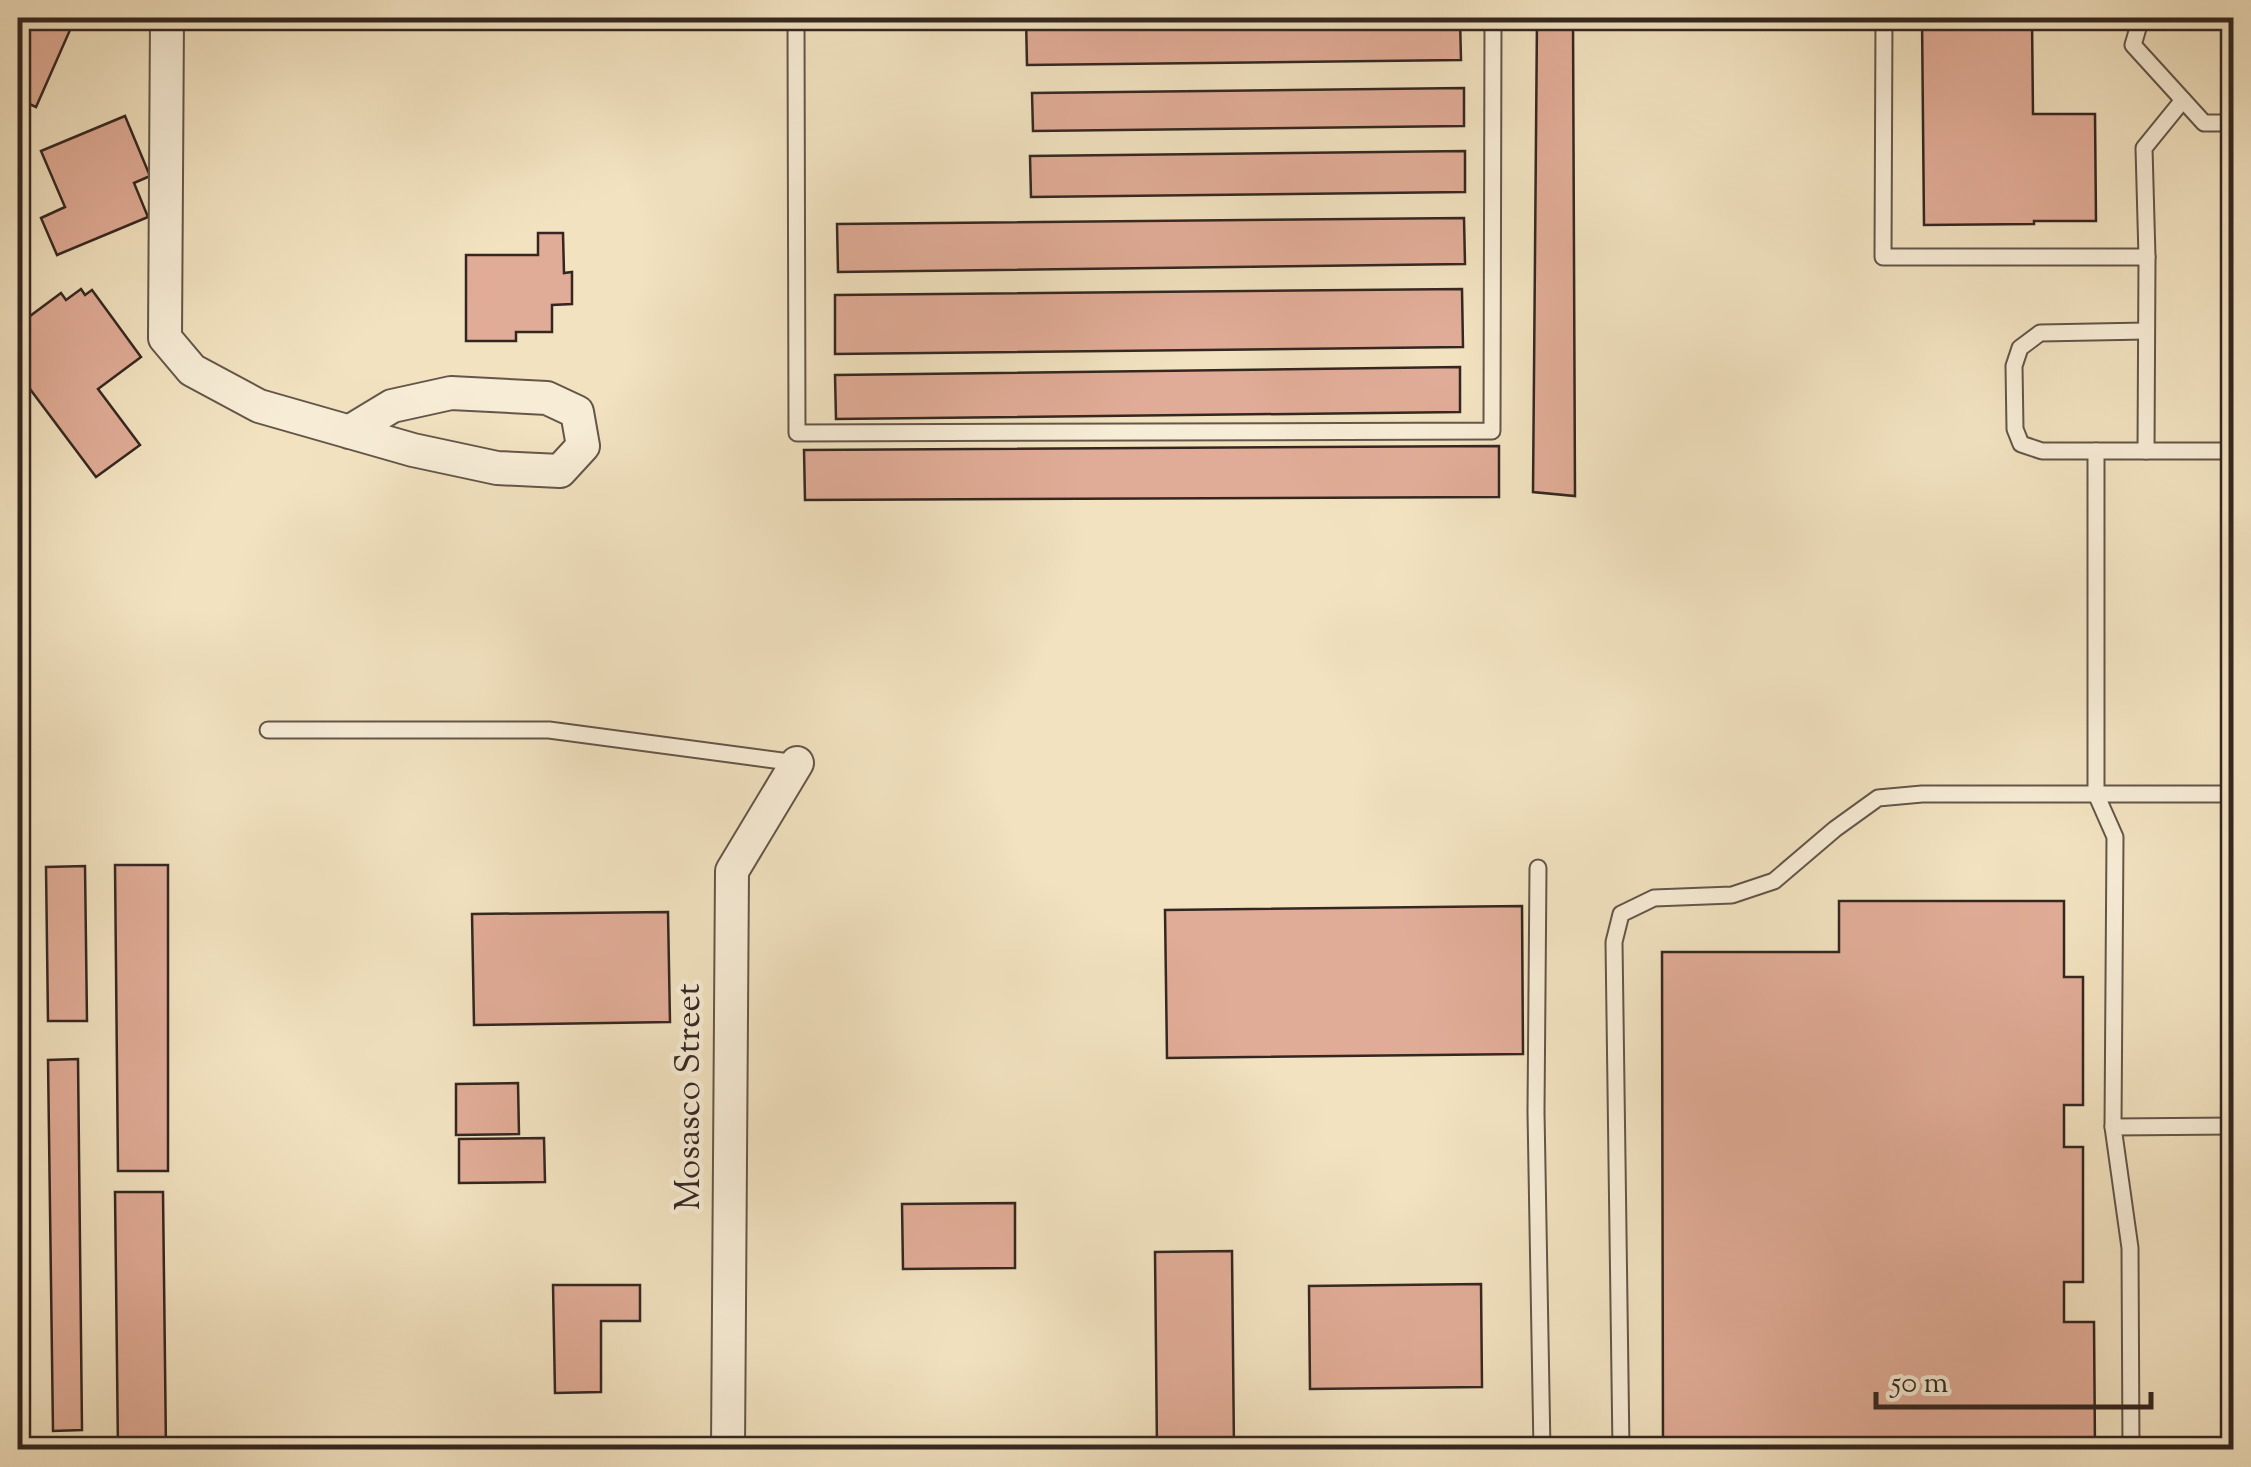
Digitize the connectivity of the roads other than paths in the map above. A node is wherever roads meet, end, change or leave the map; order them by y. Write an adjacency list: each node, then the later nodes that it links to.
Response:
1 (167, 18): 10 (street)
2 (796, 18): 3 (lane)
3 (1494, 18)
4 (1884, 18): 8 (lane)
5 (2141, 18): 6 (lane)
6 (2182, 100): 7 (lane); 8 (lane)
7 (2234, 123)
8 (2147, 257): 9 (lane)
9 (2146, 331): 11 (lane); 12 (lane)
10 (349, 432): 10 (street)
11 (2096, 451): 12 (lane); 16 (lane)
12 (2146, 451): 13 (lane)
13 (2234, 451)
14 (268, 730): 15 (lane)
15 (797, 763): 21 (street, Mosasco Street)
16 (2096, 794): 17 (lane); 20 (lane); 23 (lane)
17 (2234, 794)
18 (1538, 868): 22 (lane)
19 (2234, 1126): 20 (lane)
20 (2113, 1127): 24 (lane)
21 (728, 1450)
22 (1542, 1450)
23 (1621, 1450)
24 (2131, 1450)

